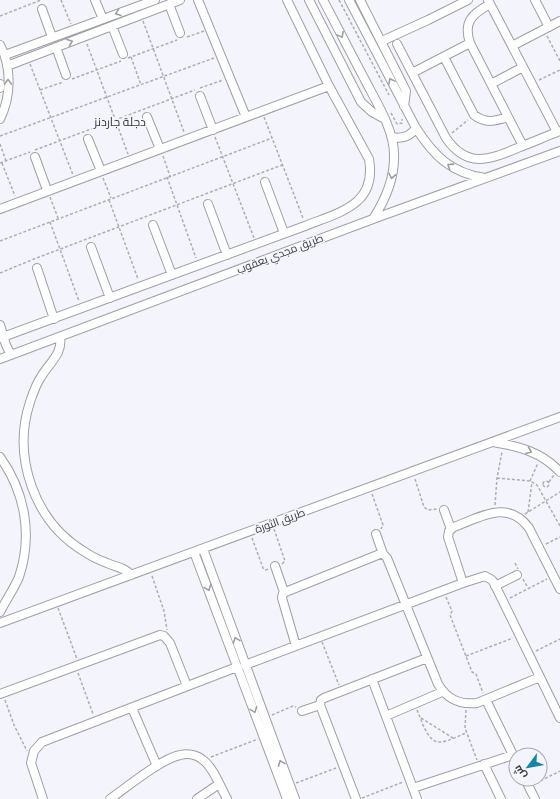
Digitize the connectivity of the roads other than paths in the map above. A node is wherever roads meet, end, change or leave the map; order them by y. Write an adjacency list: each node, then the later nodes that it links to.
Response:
1 (95, 0): 15 (street)
2 (155, 0): 15 (street, one-way to 15)
3 (180, 0): 14 (street)
4 (198, 0): 38 (street)
5 (286, 0): 34 (street)
6 (309, 0): 40 (street)
7 (323, 0): 40 (street, one-way to 40)
8 (349, 0): 36 (street, one-way to 8)
9 (360, 0): 21 (street)
10 (468, 0): 21 (street)
11 (535, 0): 18 (street)
12 (489, 2): 22 (street); 25 (street)
13 (41, 4): 20 (street)
14 (169, 4): 17 (street); 19 (street)
15 (103, 19): 20 (street)
16 (560, 21): 18 (street)
17 (112, 26): 26 (street, one-way to 17); 27 (street)
18 (546, 28): 25 (street)
19 (180, 33)
20 (52, 37): 29 (street)
21 (382, 40): 36 (street)
22 (470, 43): 28 (street); 33 (street)
23 (397, 44): 31 (street)
24 (0, 45): 29 (street)
25 (512, 46): 30 (street)
26 (56, 47): 29 (street); 32 (street)
27 (123, 54)
28 (444, 56): 31 (street); 39 (street)
29 (5, 61): 41 (street, one-way to 29)
30 (523, 67): 33 (street); 44 (street)
31 (412, 73): 47 (street)
32 (66, 75)
33 (491, 84): 39 (street)
34 (329, 86): 38 (street); 59 (street)
35 (200, 96): 43 (street)
36 (404, 106): 42 (street)
37 (148, 117): 48 (street)
38 (246, 117): 43 (street)
39 (508, 117): 47 (street)
40 (383, 118): 45 (street)
41 (0, 119)
42 (416, 128): 45 (street); 52 (street, one-way to 42)
43 (213, 130): 48 (street)
44 (559, 131): 47 (street)
45 (392, 137): 57 (street, one-way to 57)
46 (88, 139): 51 (street)
47 (523, 146)
48 (160, 149): 51 (street)
49 (560, 151): 52 (street, طريق مجدي يعقوب)
50 (35, 157): 54 (street)
51 (100, 171): 54 (street)
52 (487, 178): 57 (street, طريق مجدي يعقوب)
53 (265, 182): 59 (street)
54 (48, 190): 56 (street)
55 (208, 204): 61 (street)
56 (0, 209)
57 (373, 219): 67 (street, طريق مجدي يعقوب)
58 (153, 225): 63 (street)
59 (284, 233): 61 (street)
60 (91, 247): 64 (street)
61 (227, 254): 63 (street)
62 (37, 268): 65 (street)
63 (172, 275): 64 (street)
64 (110, 298): 65 (street)
65 (54, 319): 68 (street)
66 (0, 325): 68 (street)
67 (60, 337): 69 (street, طريق مجدي يعقوب); 82 (street)
68 (2, 338): 69 (street)
69 (11, 355): 70 (street, طريق مجدي يعقوب)
70 (0, 359)
71 (560, 417): 72 (street, طريق الثورة)
72 (492, 442): 74 (street, one-way to 74); 78 (street, طريق الثورة)
73 (0, 456): 89 (street)
74 (560, 472)
75 (444, 510): 76 (street)
76 (451, 529): 84 (street); 86 (street)
77 (376, 534): 80 (street)
78 (203, 549): 79 (street, طريق الثورة); 93 (street, one-way to 78)
79 (194, 552): 82 (street, طريق الثورة); 93 (street, one-way to 93)
80 (383, 554): 87 (street); 88 (street)
81 (275, 566): 87 (street)
82 (131, 575): 90 (street, طريق الثورة)
83 (517, 575): 85 (street)
84 (463, 583): 85 (street); 88 (street)
85 (495, 586): 94 (street)
86 (560, 589)
87 (284, 592): 91 (street)
88 (405, 605): 91 (street); 92 (street)
89 (0, 612)
90 (0, 623)
91 (296, 646): 93 (street)
92 (427, 658): 95 (street); 97 (street)
93 (241, 666): 96 (street); 116 (street, one-way to 116); 117 (street, one-way to 93)
94 (540, 677): 99 (street); 104 (street)
95 (372, 679): 100 (street); 103 (street)
96 (187, 686): 98 (street); 101 (street)
97 (442, 692): 99 (street); 103 (street)
98 (1, 694)
99 (486, 700): 105 (street)
100 (320, 705): 102 (street); 118 (street)
101 (132, 708): 108 (street); 112 (street)
102 (302, 711)
103 (386, 716): 111 (street)
104 (560, 718)
105 (509, 747)
106 (508, 759): 107 (street)
107 (482, 765): 111 (street); 120 (street)
108 (157, 766): 109 (street); 113 (street)
109 (219, 784): 114 (street); 115 (street)
110 (529, 787): 121 (street)
111 (413, 788): 119 (street)
112 (41, 798)
113 (110, 799)
114 (197, 799)
115 (227, 799)
116 (287, 799)
117 (295, 799)
118 (358, 799)
119 (417, 799)
120 (501, 799)
121 (535, 799)

